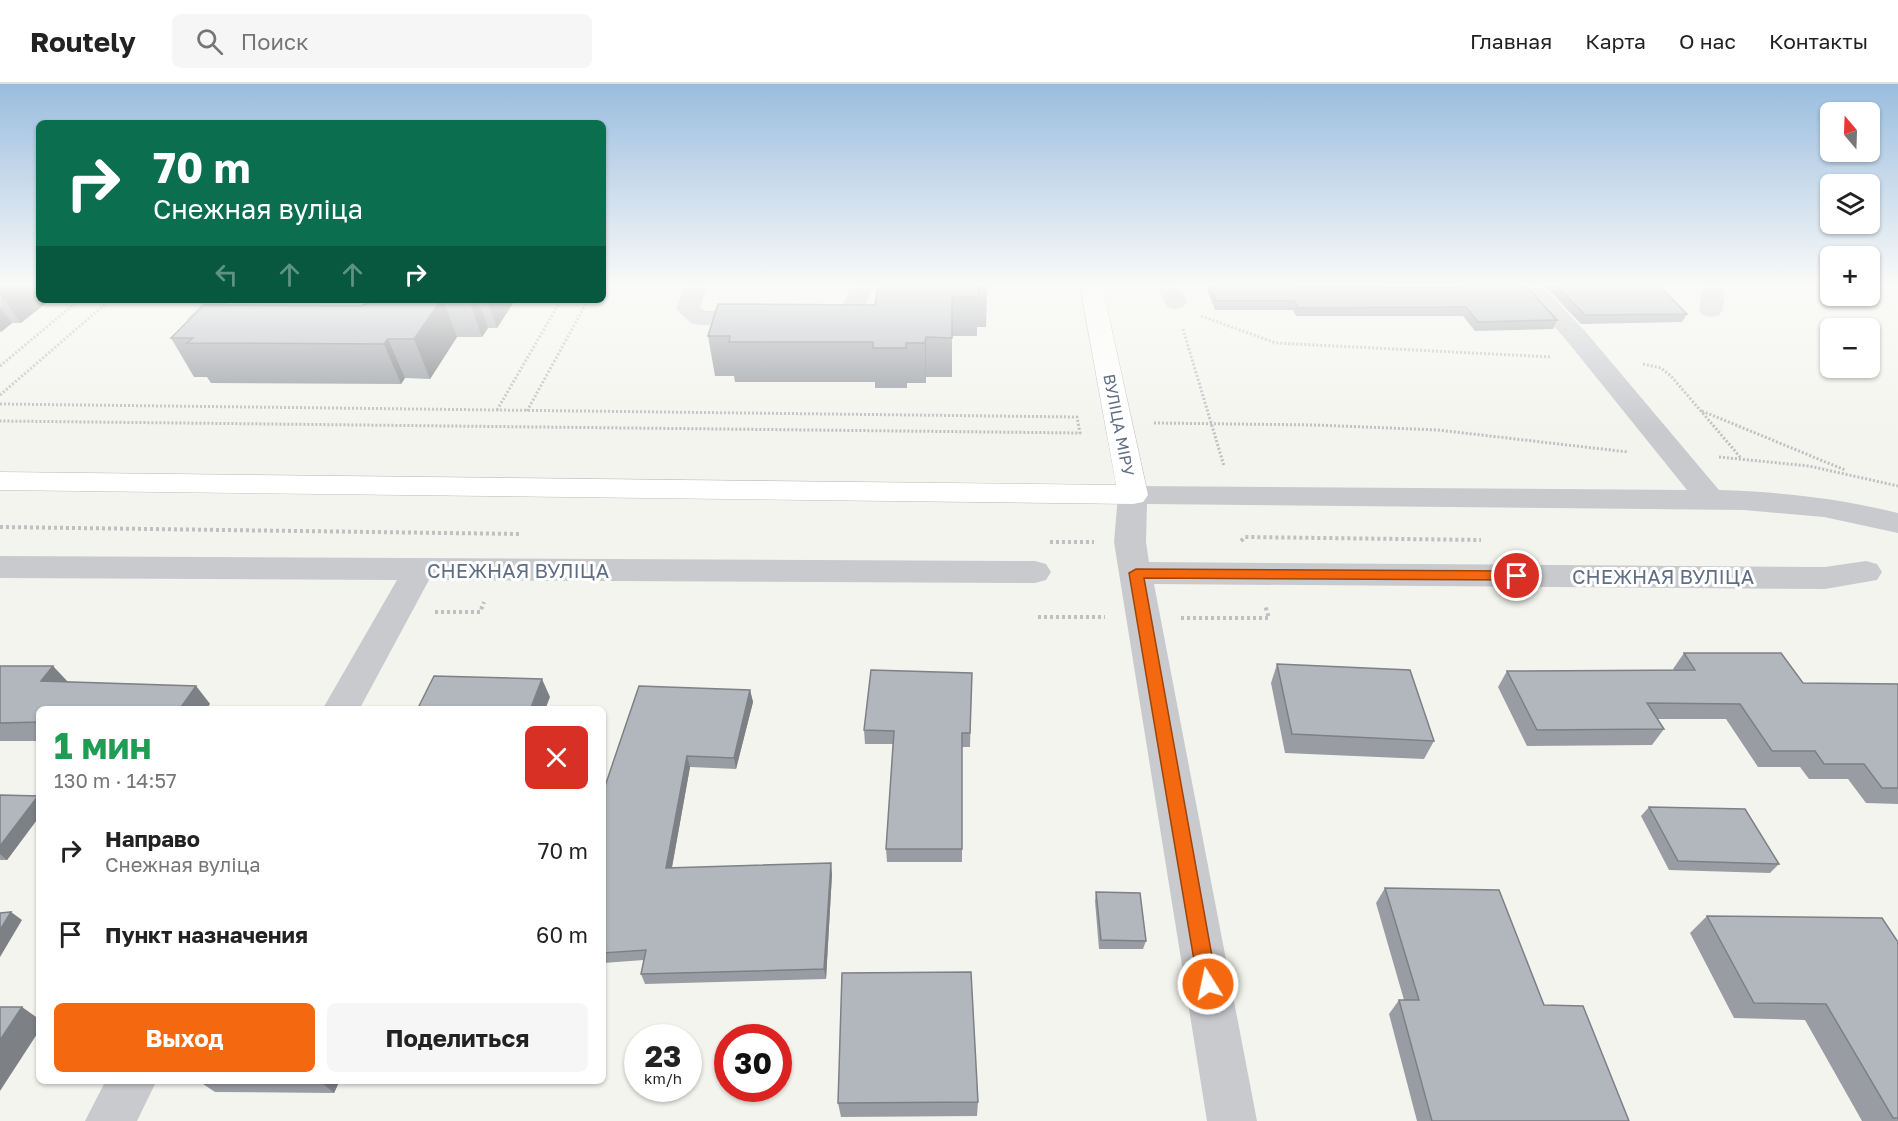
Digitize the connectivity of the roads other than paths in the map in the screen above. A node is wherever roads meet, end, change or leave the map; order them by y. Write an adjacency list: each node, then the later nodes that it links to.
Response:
1 (1100, 333): 4 (main road, ВУЛІЦА МІРУ)
2 (1572, 333): 5 (street)
3 (0, 482): 4 (main road)
4 (1132, 495): 5 (street); 11 (street)
5 (1711, 500): 6 (street)
6 (1898, 523)
7 (0, 567): 8 (street, СНЕЖНАЯ ВУЛІЦА)
8 (418, 571): 9 (street, СНЕЖНАЯ ВУЛІЦА); 12 (street)
9 (1035, 572)
10 (1866, 572): 11 (street, СНЕЖНАЯ ВУЛІЦА)
11 (1136, 573): 15 (street)
12 (342, 706)
13 (131, 1084): 14 (street)
14 (110, 1121)
15 (1232, 1121)

